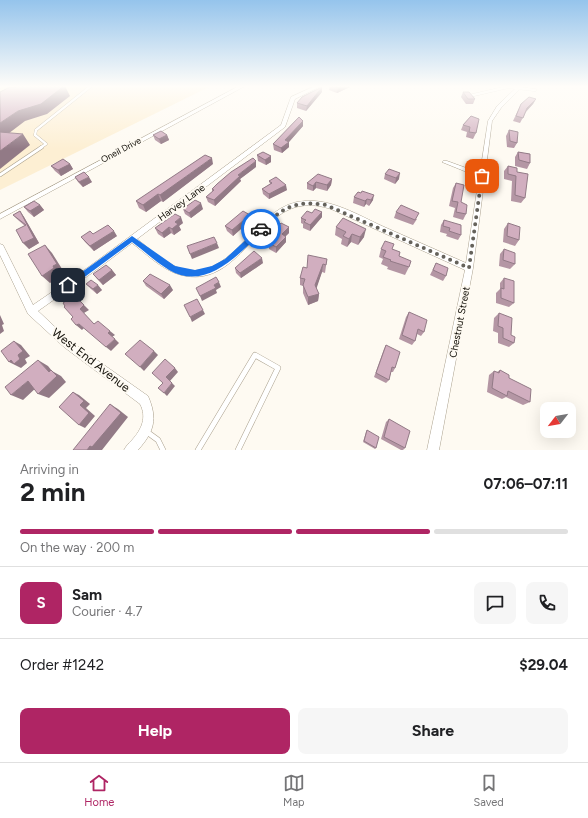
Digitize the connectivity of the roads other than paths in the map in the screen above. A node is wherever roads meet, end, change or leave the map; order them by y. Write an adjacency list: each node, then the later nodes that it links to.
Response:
1 (65, 107): 6 (lane)
2 (203, 107): 8 (street, Oneil Drive)
3 (290, 107): 9 (street, Harvey Lane)
4 (499, 107): 7 (street, Chestnut Street)
5 (445, 162): 7 (street)
6 (0, 175)
7 (482, 176): 11 (street, Chestnut Street)
8 (0, 217)
9 (132, 239): 11 (street); 12 (street, Harvey Lane)
10 (0, 247): 12 (street, West End Avenue)
11 (469, 268): 18 (street, Chestnut Street)
12 (31, 311): 13 (street, West End Avenue)
13 (146, 431): 14 (street); 15 (lane)
14 (130, 450)
15 (163, 450)
16 (198, 450): 17 (lane)
17 (238, 450)
18 (434, 450)

